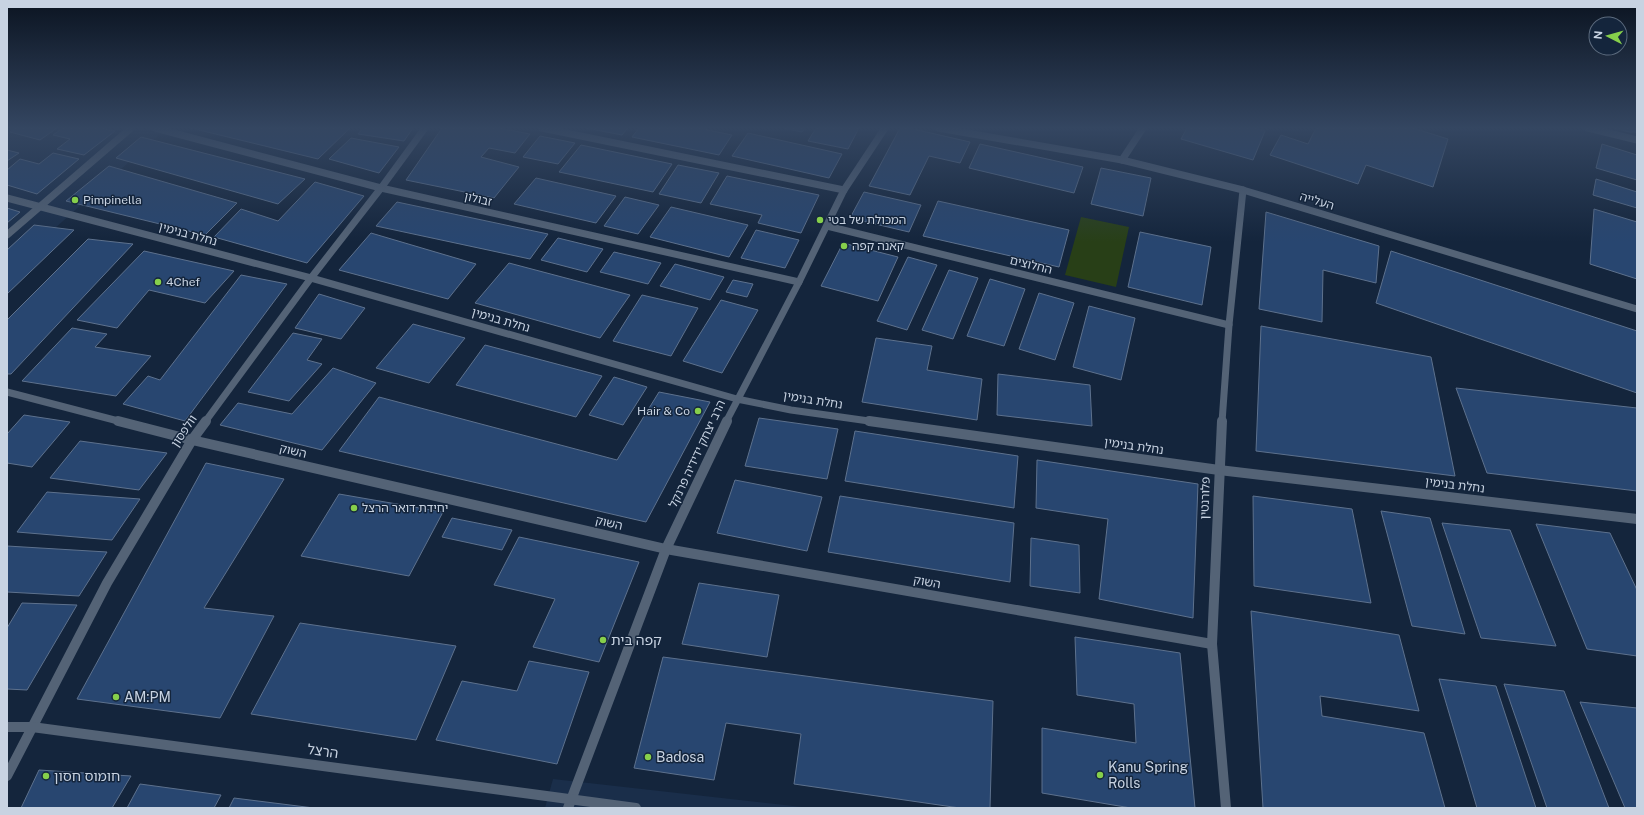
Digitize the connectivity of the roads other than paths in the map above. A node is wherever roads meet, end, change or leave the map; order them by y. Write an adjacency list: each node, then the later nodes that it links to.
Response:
1 (88, 166): 11 (street)
2 (298, 166): 7 (street, זבולון)
3 (397, 166): 7 (street, וולפסון)
4 (727, 166): 8 (street)
5 (860, 166): 8 (street, הרב יצחק ידידיה פרנקל)
6 (1146, 166): 9 (street, העלייה)
7 (381, 188): 14 (street, וולפסון); 15 (street, זבולון)
8 (844, 190): 12 (street, הרב יצחק ידידיה פרנקל)
9 (1243, 190): 16 (street, העלייה); 17 (street, פלורנטין)
10 (7, 198): 11 (street, נחלת בנימין)
11 (40, 208): 13 (street); 14 (street, נחלת בנימין)
12 (827, 226): 15 (street, הרב יצחק ידידיה פרנקל); 17 (street, החלוצים)
13 (7, 235)
14 (311, 278): 19 (street, נחלת בנימין); 20 (street, וולפסון)
15 (799, 282): 19 (street, הרב יצחק ידידיה פרנקל)
16 (1637, 309)
17 (1229, 324): 21 (street, פלורנטין)
18 (7, 392): 20 (street, השוק)
19 (737, 399): 21 (street, נחלת בנימין); 23 (street, הרב יצחק ידידיה פרנקל)
20 (192, 440): 23 (street, השוק); 26 (street, וולפסון)
21 (1220, 470): 22 (street, נחלת בנימין); 24 (street, פלורנטין)
22 (1637, 519)
23 (666, 549): 24 (street, השוק); 28 (street, הרב יצחק ידידיה פרנקל)
24 (1212, 644): 30 (street, פלורנטין)
25 (7, 727): 26 (street, הרצל)
26 (32, 727): 27 (street, וולפסון); 28 (street, הרצל)
27 (7, 776)
28 (570, 803): 29 (street, הרצל)
29 (636, 808)
30 (1226, 808)

